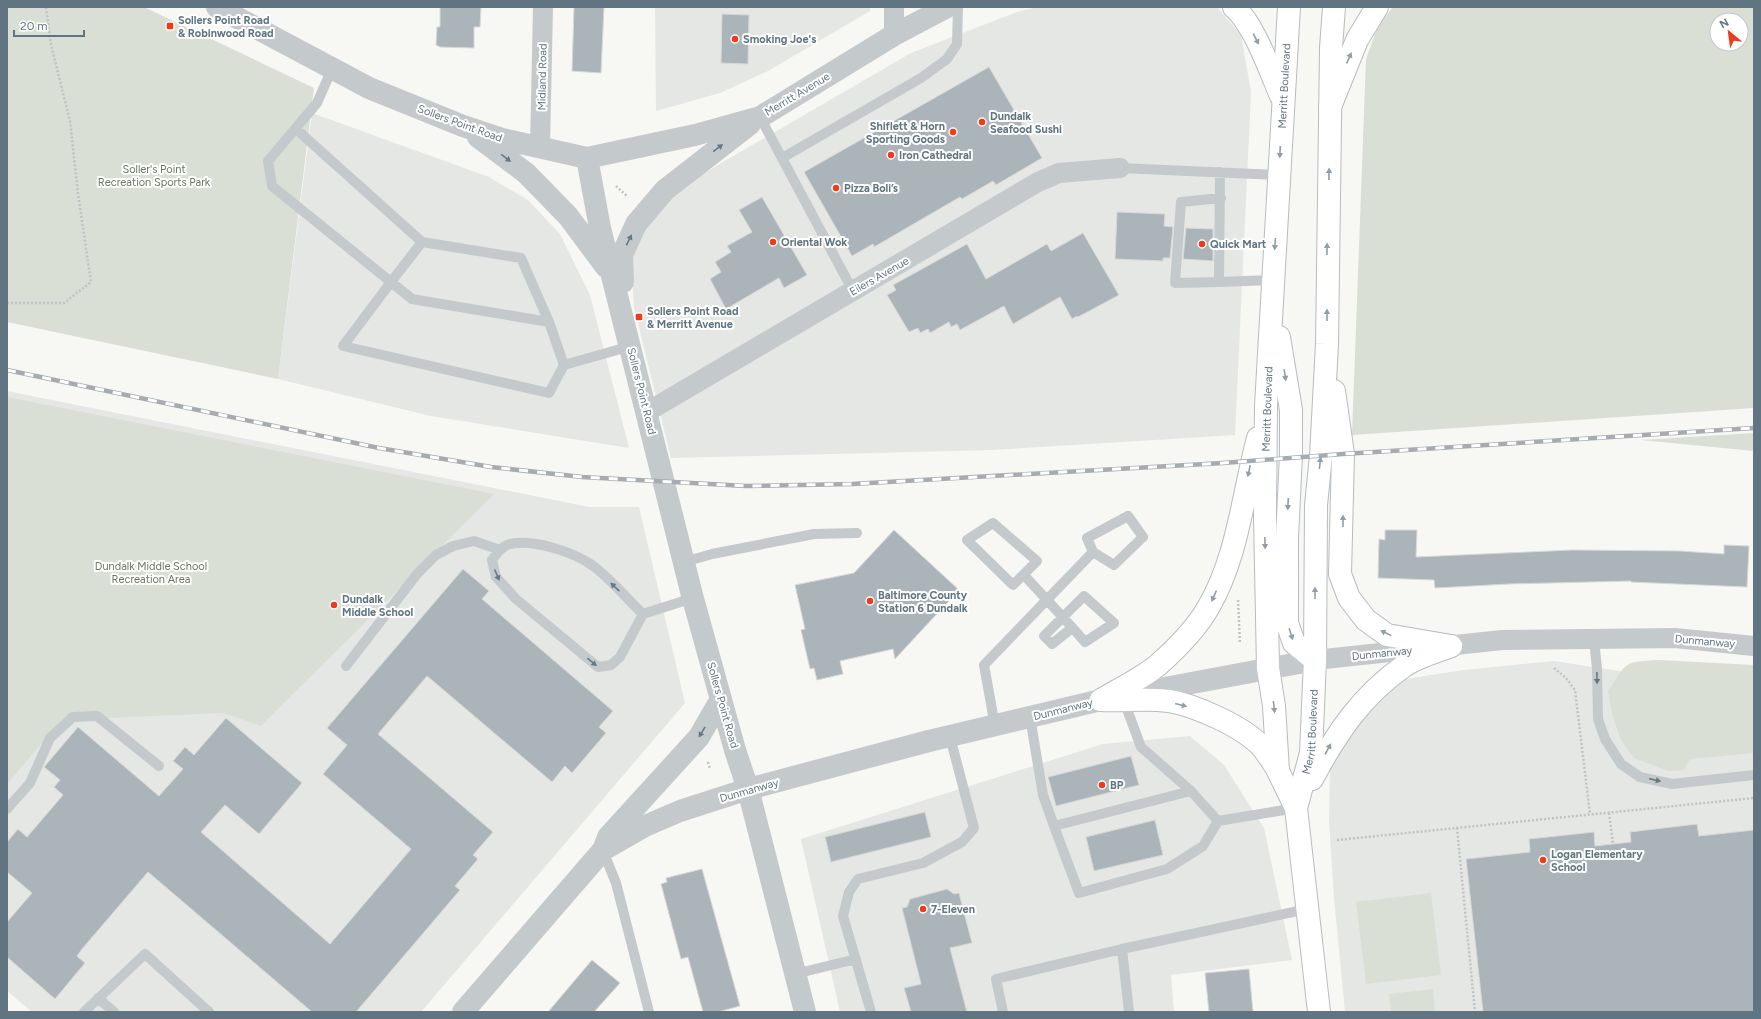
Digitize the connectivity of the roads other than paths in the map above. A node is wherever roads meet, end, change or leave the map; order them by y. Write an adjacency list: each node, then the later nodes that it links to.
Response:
1 (217, 7): 11 (street, Sollers Point Road)
2 (543, 7): 17 (street, Midland Road)
3 (894, 7): 10 (street)
4 (947, 7): 10 (street, Merritt Avenue)
5 (958, 7): 19 (lane)
6 (1234, 7): 12 (main road, one-way to 12)
7 (1288, 7): 12 (main road, Merritt Boulevard)
8 (1334, 7): 13 (main road, Merritt Boulevard)
9 (1377, 7): 13 (main road, one-way to 9)
10 (894, 35): 14 (street, Merritt Avenue)
11 (332, 69): 15 (street, Sollers Point Road); 16 (lane)
12 (1283, 99): 22 (main road, Merritt Boulevard, one-way to 22)
13 (1330, 107): 32 (main road, Merritt Boulevard, one-way to 13)
14 (760, 116): 18 (street, Merritt Avenue); 19 (lane); 30 (street, one-way to 14)
15 (463, 126): 17 (street, Sollers Point Road); 25 (street, one-way to 25)
16 (296, 129): 24 (lane); 26 (lane)
17 (540, 147): 18 (street, Sollers Point Road)
18 (588, 158): 25 (street, Sollers Point Road)
19 (782, 158): 29 (lane)
20 (1120, 168): 21 (lane); 29 (street, Eilers Avenue)
21 (1220, 172): 22 (lane); 23 (lane)
22 (1280, 175): 28 (main road, Merritt Boulevard, one-way to 28)
23 (1221, 198): 27 (lane); 27 (lane)
24 (422, 242): 26 (lane); 31 (lane)
25 (612, 275): 30 (street, Sollers Point Road)
26 (391, 282): 31 (lane); 34 (lane)
27 (1219, 282): 28 (lane)
28 (1273, 287): 35 (main road, Merritt Boulevard); 50 (main road, one-way to 50)
29 (853, 291): 36 (street, Eilers Avenue)
30 (624, 319): 33 (street, Sollers Point Road)
31 (549, 322): 34 (lane)
32 (1327, 344): 48 (main road, one-way to 32); 50 (main road, Merritt Boulevard, one-way to 32)
33 (631, 346): 34 (lane); 36 (street, Sollers Point Road)
34 (564, 365)
35 (1266, 406): 52 (main road, Merritt Boulevard, one-way to 52); 54 (main road, one-way to 54)
36 (647, 412): 40 (street, Sollers Point Road)
37 (857, 533): 40 (lane)
38 (500, 550): 44 (lane, one-way to 38); 44 (lane, one-way to 44); 51 (lane)
39 (1093, 552): 39 (lane); 43 (lane)
40 (684, 562): 42 (street, Sollers Point Road)
41 (1024, 574): 41 (lane); 43 (lane)
42 (693, 598): 44 (lane); 53 (street, Sollers Point Road)
43 (1047, 600): 45 (lane); 57 (lane)
44 (643, 614)
45 (1063, 617): 46 (lane); 46 (lane); 46 (lane)
46 (1072, 628)
47 (1594, 639): 48 (street, Dunmanway); 49 (street, Dunmanway); 61 (lane, one-way to 61)
48 (1451, 646): 50 (street, Dunmanway); 64 (main road, one-way to 48)
49 (1754, 646)
50 (1315, 660): 52 (street, Dunmanway); 64 (main road, Merritt Boulevard)
51 (346, 666)
52 (1268, 668): 54 (street, Dunmanway); 60 (main road, Merritt Boulevard, one-way to 60)
53 (721, 699): 62 (street, Sollers Point Road); 68 (street, one-way to 68)
54 (1101, 700): 55 (main road); 56 (street, Dunmanway)
55 (1124, 701): 60 (main road, one-way to 60); 63 (lane)
56 (1030, 717): 57 (street, Dunmanway); 67 (lane)
57 (995, 726): 58 (street, Dunmanway)
58 (950, 737): 62 (street, Dunmanway); 71 (lane)
59 (159, 766): 65 (lane)
60 (1278, 771): 64 (main road, Merritt Boulevard)
61 (1754, 775)
62 (748, 789): 68 (street, Dunmanway); 72 (street, Sollers Point Road)
63 (1191, 791): 66 (lane); 67 (lane)
64 (1296, 808): 66 (lane); 69 (main road, Merritt Boulevard)
65 (7, 809)
66 (1218, 821): 67 (lane)
67 (1054, 826)
68 (603, 850): 74 (street, Dunmanway); 78 (lane)
69 (1307, 909): 70 (lane); 83 (main road, Merritt Boulevard)
70 (1122, 949): 81 (lane); 82 (lane)
71 (856, 959): 72 (lane); 80 (lane)
72 (796, 974): 79 (street, Sollers Point Road)
73 (98, 998): 75 (lane); 76 (lane); 77 (lane)
74 (471, 1009)
75 (84, 1012)
76 (114, 1012)
77 (209, 1012)
78 (649, 1012)
79 (805, 1012)
80 (871, 1012)
81 (1003, 1012)
82 (1129, 1012)
83 (1319, 1012)

